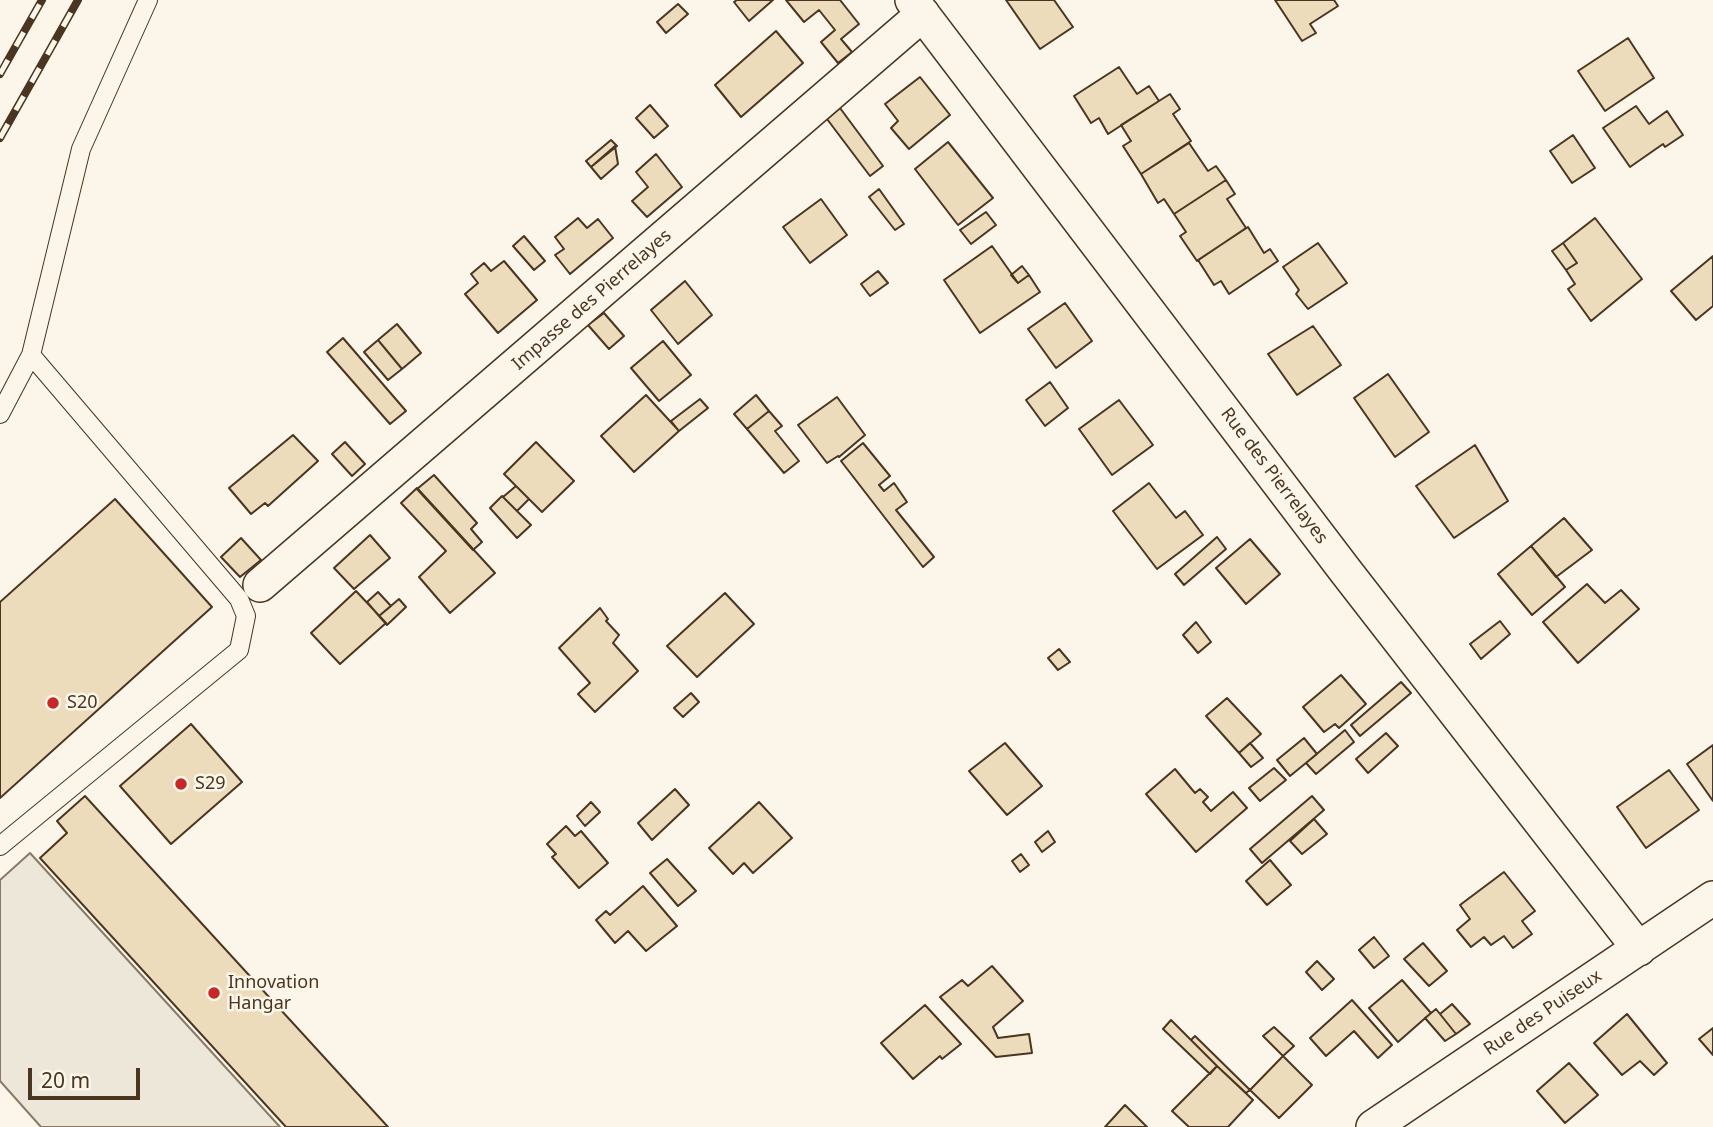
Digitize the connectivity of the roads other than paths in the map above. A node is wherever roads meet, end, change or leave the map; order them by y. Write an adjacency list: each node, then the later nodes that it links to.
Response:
1 (148, 0): 3 (lane)
2 (918, 7): 5 (street, Impasse des Pierrelayes); 8 (street, Rue des Pierrelayes)
3 (31, 355): 4 (lane); 6 (lane)
4 (0, 414)
5 (260, 585)
6 (0, 846)
7 (1713, 898): 8 (street, Rue des Puiseux)
8 (1639, 949): 9 (street, Rue des Puiseux)
9 (1373, 1127)

